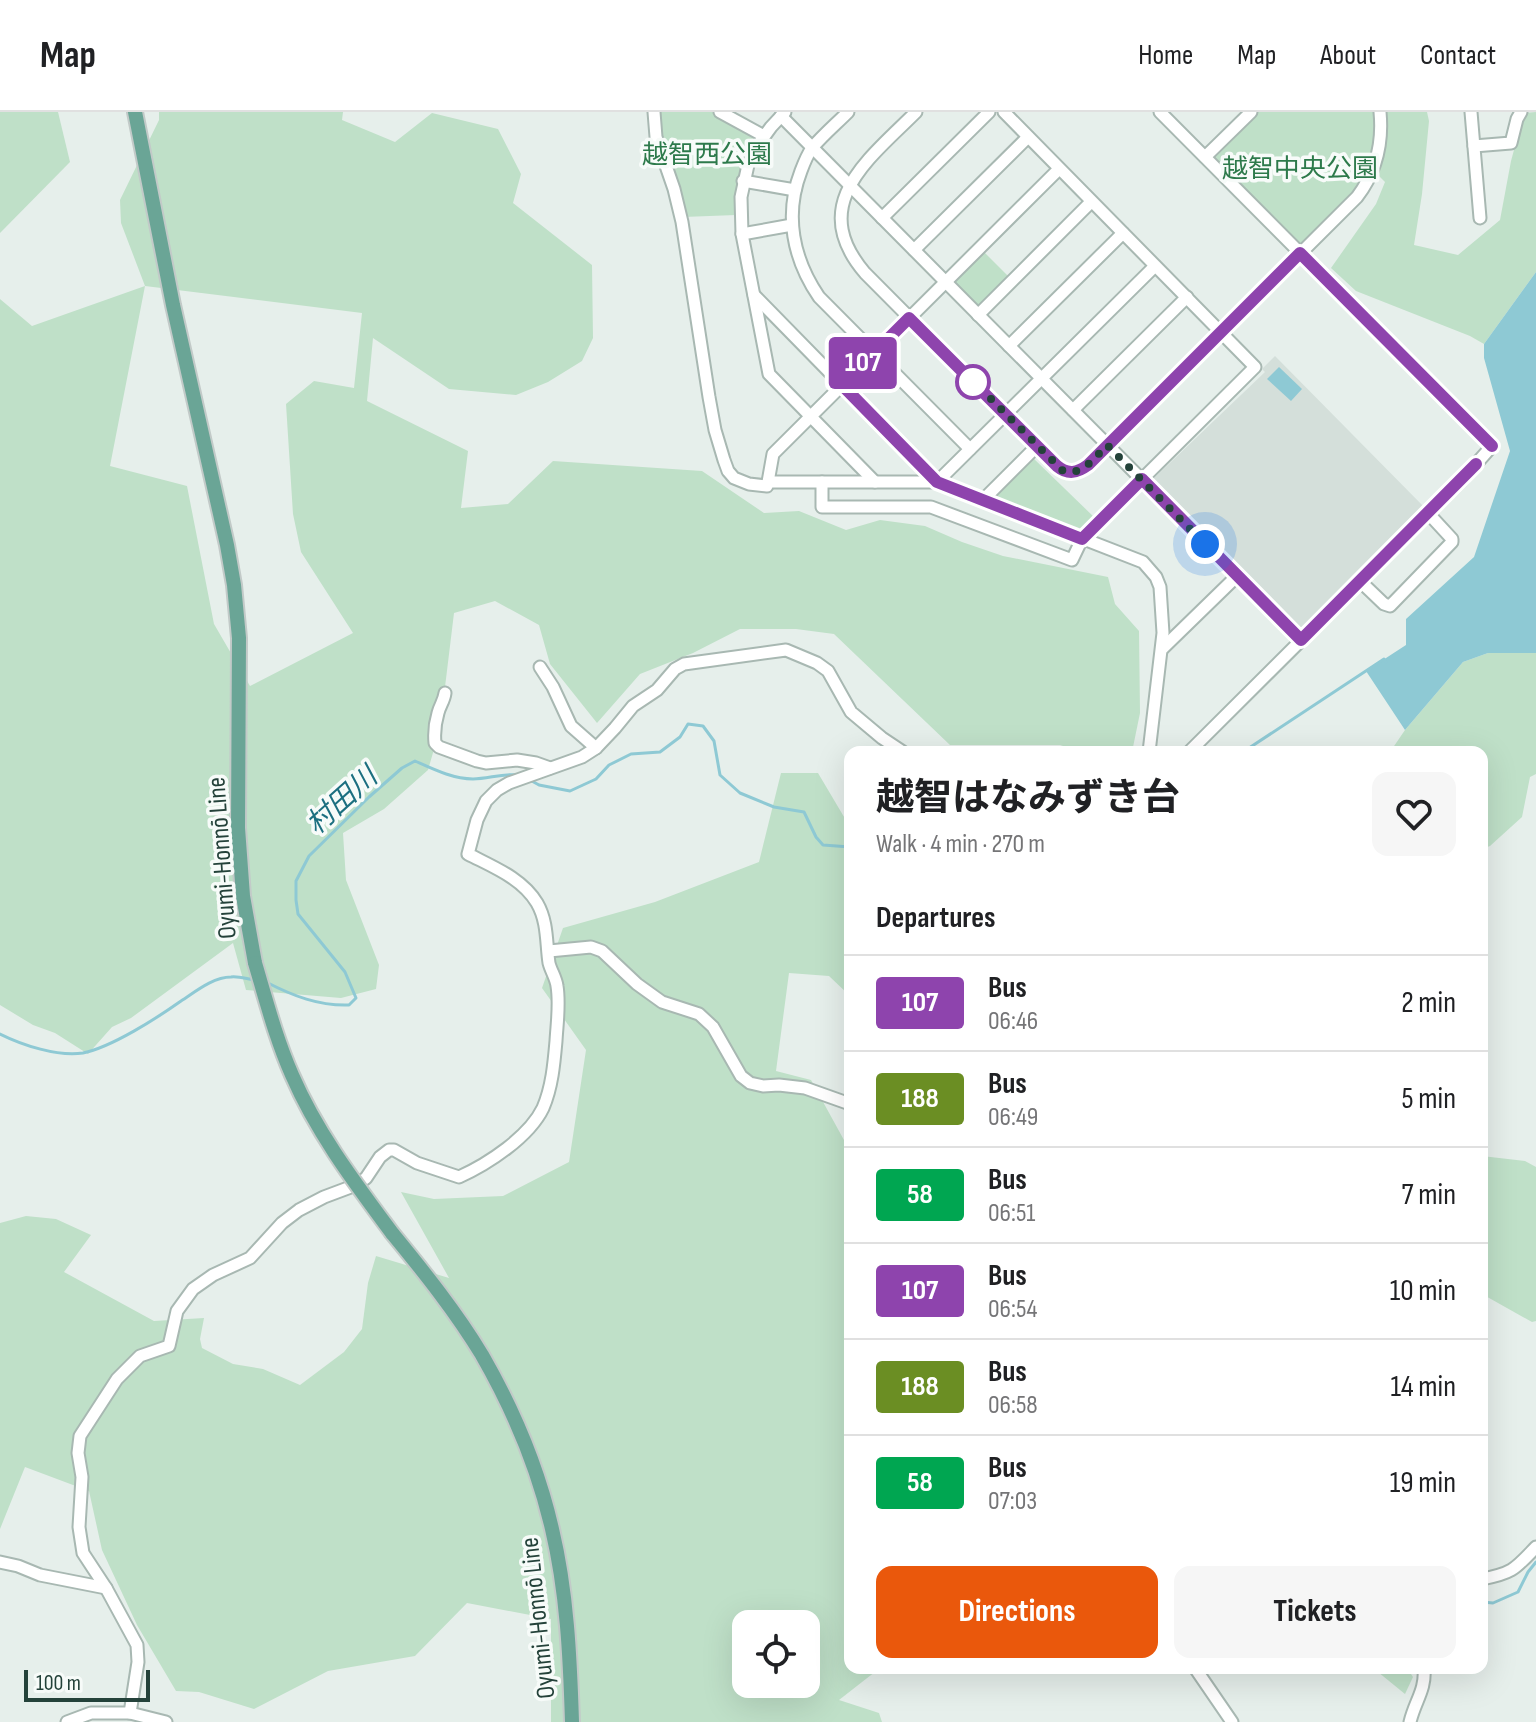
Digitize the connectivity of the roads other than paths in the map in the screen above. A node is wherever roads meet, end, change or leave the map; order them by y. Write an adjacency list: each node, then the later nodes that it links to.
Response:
1 (135, 112): 78 (main road, Oyumi-Honnō Line, bridge)
2 (654, 112): 49 (street)
3 (720, 112): 14 (street)
4 (848, 112): 17 (street)
5 (916, 112): 21 (street)
6 (989, 112): 24 (street)
7 (1004, 112): 15 (street)
8 (1160, 112): 18 (street)
9 (1251, 112): 18 (street)
10 (1380, 112): 30 (street)
11 (1471, 112): 16 (street)
12 (1521, 112): 16 (street)
13 (784, 114): 14 (street); 17 (street)
14 (764, 136): 20 (street)
15 (1028, 137): 19 (street); 29 (street)
16 (1474, 146): 25 (street)
17 (813, 148): 21 (street); 22 (street)
18 (1205, 157): 30 (street)
19 (1059, 169): 23 (street); 32 (street)
20 (743, 181): 22 (street); 28 (street)
21 (849, 185): 24 (street); 36 (street)
22 (795, 190): 26 (street)
23 (1091, 202): 27 (street); 35 (street)
24 (882, 218): 29 (street)
25 (1480, 218)
26 (792, 225): 28 (street); 39 (street)
27 (1123, 233): 31 (street); 38 (street)
28 (742, 234): 33 (street)
29 (914, 250): 32 (street)
30 (1300, 253): 37 (street); 54 (street)
31 (1155, 266): 34 (street); 40 (street)
32 (946, 282): 35 (street); 36 (street)
33 (754, 295): 41 (street); 44 (street)
34 (1187, 297): 37 (street); 42 (street)
35 (978, 315): 38 (street)
36 (909, 318): 39 (street); 43 (street)
37 (1221, 332): 45 (street); 48 (street)
38 (1009, 346): 40 (street)
39 (874, 353): 41 (street); 47 (street)
40 (1041, 378): 42 (street); 43 (street)
41 (842, 385): 44 (street); 52 (street)
42 (1073, 410): 45 (street)
43 (1005, 413): 46 (street); 47 (street)
44 (810, 417): 49 (street); 51 (street)
45 (1107, 445): 46 (street); 48 (street)
46 (1037, 446): 53 (street)
47 (970, 449): 52 (street)
48 (1142, 479): 55 (street); 56 (street)
49 (768, 482): 50 (street)
50 (822, 482): 51 (street); 55 (street)
51 (875, 482): 52 (street)
52 (937, 482): 53 (street)
53 (983, 500): 55 (street)
54 (1428, 513): 57 (street); 57 (street)
55 (1082, 539): 59 (street)
56 (1237, 576): 58 (street); 59 (street)
57 (1360, 581): 58 (street)
58 (1301, 640): 64 (street)
59 (1163, 648): 63 (street)
60 (540, 667): 65 (street)
61 (445, 693): 66 (street)
62 (894, 746): 65 (street)
63 (1150, 746)
64 (1195, 746)
65 (596, 748): 66 (street)
66 (548, 770): 67 (street)
67 (549, 951): 68 (street); 72 (street)
68 (844, 1102)
69 (1536, 1547): 71 (street)
70 (0, 1562): 72 (street)
71 (1488, 1578)
72 (106, 1588): 75 (street)
73 (1199, 1674): 79 (street)
74 (1424, 1674): 80 (street)
75 (130, 1713): 76 (street); 77 (street)
76 (67, 1722)
77 (166, 1722)
78 (572, 1722)
79 (1232, 1722)
80 (1410, 1722)

